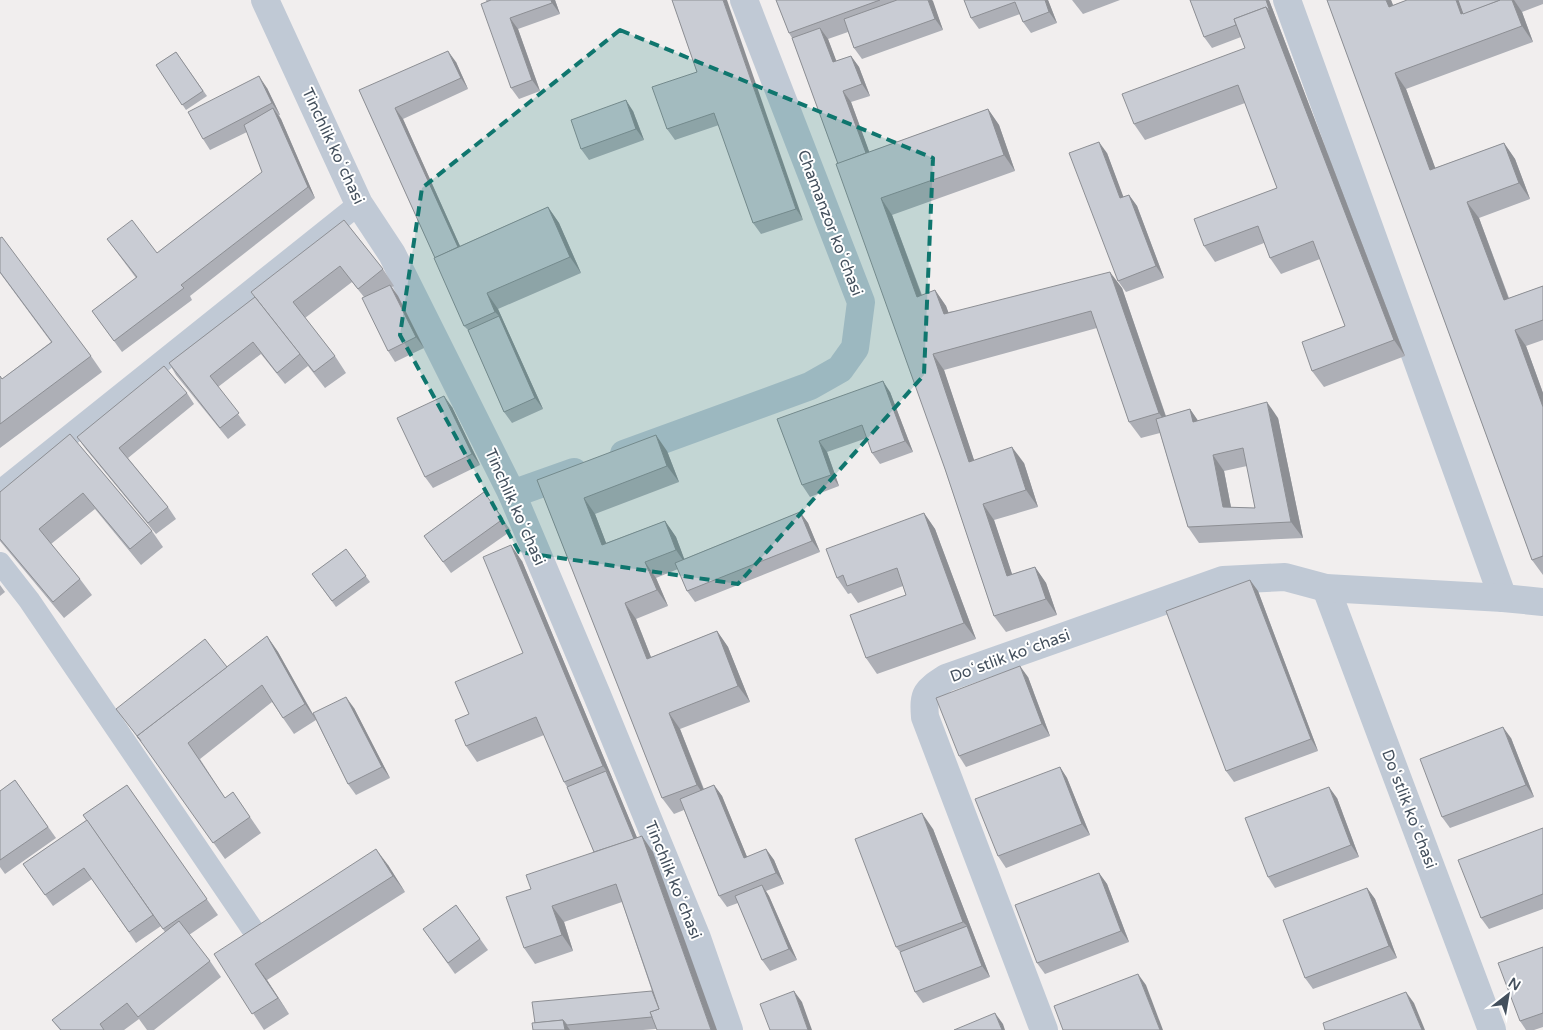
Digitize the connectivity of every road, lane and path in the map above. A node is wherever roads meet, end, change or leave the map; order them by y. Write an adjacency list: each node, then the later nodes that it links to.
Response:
1 (265, 0): 4 (street, Tinchlik koʻchasi)
2 (744, 0): 6 (street, Chamanzor koʻchasi)
3 (1287, 0): 9 (street)
4 (359, 204): 5 (lane); 6 (street, Tinchlik koʻchasi)
5 (0, 491)
6 (512, 494): 12 (street, Tinchlik koʻchasi)
7 (0, 564): 11 (lane)
8 (1326, 588): 9 (street, Doʻstlik koʻchasi); 13 (street, Doʻstlik koʻchasi); 14 (street, Doʻstlik koʻchasi)
9 (1503, 598): 10 (street, Doʻstlik koʻchasi)
10 (1543, 602)
11 (253, 930)
12 (730, 1030)
13 (1044, 1030)
14 (1492, 1030)

